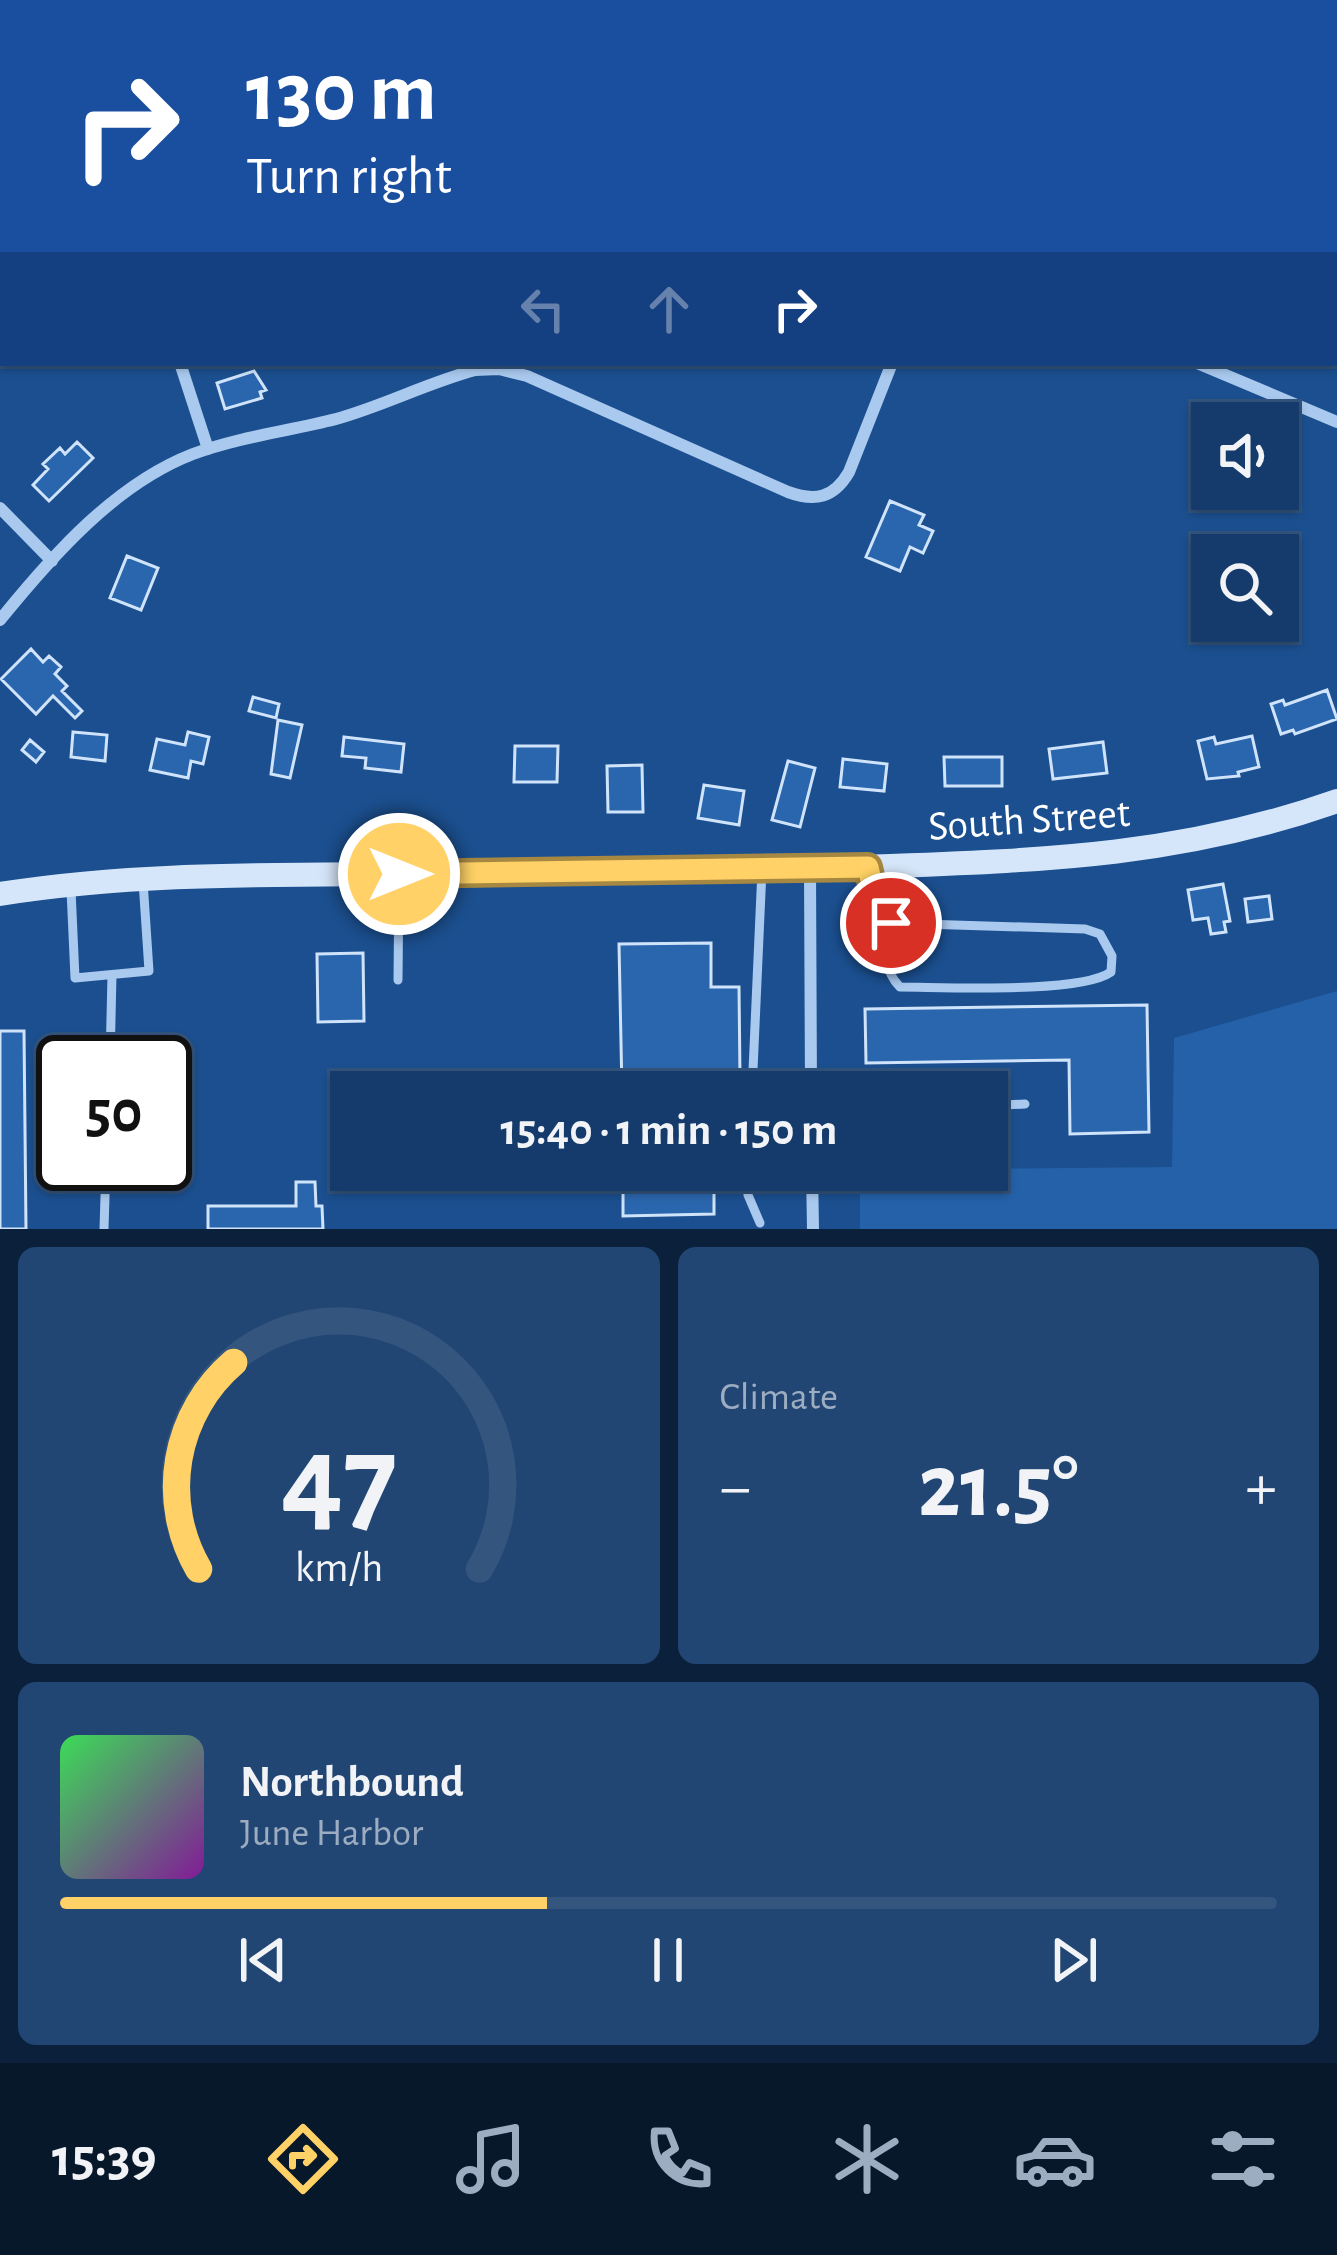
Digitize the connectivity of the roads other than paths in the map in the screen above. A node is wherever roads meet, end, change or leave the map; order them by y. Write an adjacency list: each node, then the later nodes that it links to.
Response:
1 (181, 366): 6 (street)
2 (891, 366): 4 (street)
3 (1204, 366): 5 (street)
4 (462, 368): 6 (street)
5 (1337, 422)
6 (208, 449): 8 (street)
7 (0, 508): 8 (street)
8 (52, 560): 9 (street)
9 (0, 620)
10 (1337, 800): 11 (main road, South Street)
11 (868, 867): 12 (main road, South Street); 18 (lane)
12 (810, 869): 13 (main road, South Street); 23 (street)
13 (762, 870): 14 (main road, South Street); 22 (lane)
14 (399, 874): 15 (main road, South Street); 20 (lane)
15 (143, 879): 16 (main road, South Street); 19 (lane)
16 (71, 884): 17 (main road, South Street); 19 (lane)
17 (0, 894)
18 (891, 923): 18 (lane)
19 (112, 975): 21 (lane)
20 (398, 980)
21 (111, 1035)
22 (753, 1071)
23 (811, 1071)
24 (1025, 1104): 25 (lane)
25 (1008, 1105)
26 (105, 1191): 30 (lane)
27 (748, 1191): 29 (lane)
28 (812, 1191): 31 (street)
29 (760, 1223)
30 (104, 1229)
31 (813, 1229)

